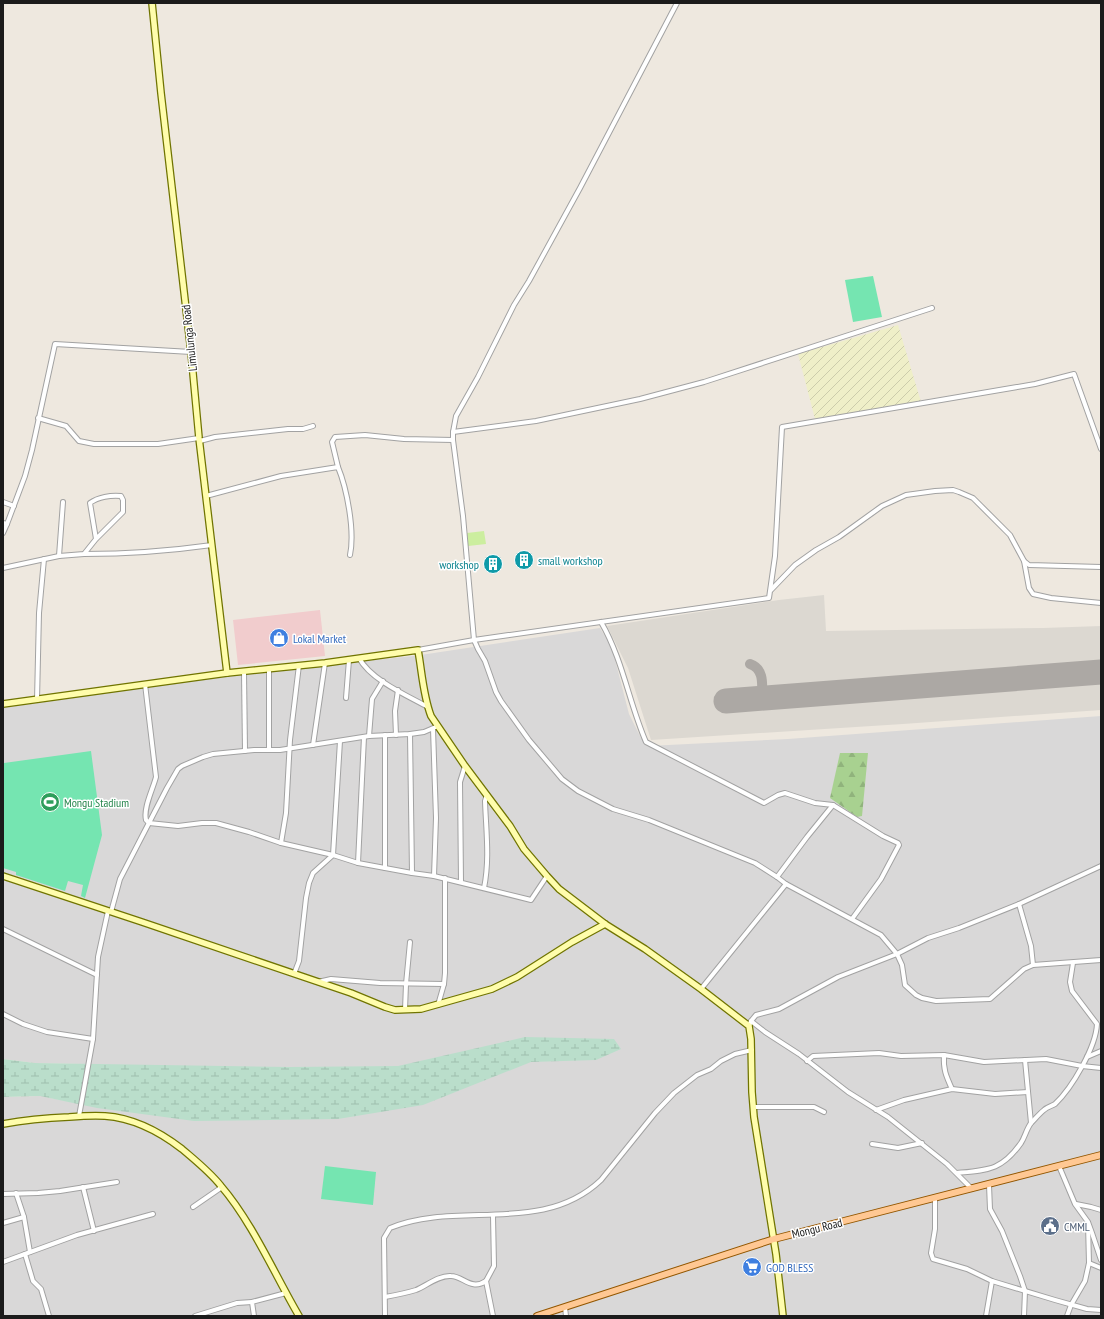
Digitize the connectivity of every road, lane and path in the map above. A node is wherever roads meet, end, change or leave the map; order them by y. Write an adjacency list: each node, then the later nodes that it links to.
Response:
1 (152, 3): 4 (main road, Limulunga Road)
2 (677, 3): 7 (street)
3 (932, 308): 7 (street)
4 (191, 352): 5 (street); 8 (main road, Limulunga Road)
5 (38, 418): 8 (street); 15 (street)
6 (313, 426): 8 (street)
7 (453, 432): 9 (street)
8 (200, 440): 12 (main road, Limulunga Road)
9 (453, 440): 11 (street); 30 (street)
10 (1101, 449): 27 (street)
11 (338, 467): 12 (street); 21 (street)
12 (206, 496): 19 (main road, Limulunga Road)
13 (3, 502): 15 (street)
14 (63, 502): 22 (street)
15 (14, 506): 16 (street)
16 (5, 523): 17 (street)
17 (3, 533)
18 (96, 539): 18 (street); 20 (street)
19 (212, 545): 20 (street); 38 (main road, Limulunga Road)
20 (84, 554): 22 (street)
21 (350, 555)
22 (58, 556): 23 (street)
23 (44, 559): 26 (street); 43 (street)
24 (1024, 561): 25 (street); 27 (street); 28 (street)
25 (1101, 567)
26 (3, 568)
27 (771, 590): 29 (street)
28 (1101, 603)
29 (602, 622): 30 (street); 59 (street)
30 (474, 640): 31 (street); 70 (street)
31 (418, 650): 32 (main road); 45 (main road)
32 (359, 658): 33 (main road); 39 (street)
33 (349, 660): 34 (main road); 42 (street)
34 (325, 663): 35 (main road); 53 (street)
35 (299, 665): 36 (main road); 54 (street)
36 (270, 669): 37 (main road); 55 (street)
37 (244, 672): 38 (main road); 56 (street)
38 (227, 674): 40 (main road)
39 (383, 681): 41 (street); 50 (street)
40 (145, 684): 43 (main road); 60 (street)
41 (398, 690): 45 (street); 49 (street)
42 (346, 698)
43 (37, 700): 44 (main road)
44 (3, 704)
45 (428, 707): 46 (main road)
46 (435, 728): 47 (street); 57 (main road); 67 (street)
47 (410, 734): 49 (street); 66 (street)
48 (385, 735): 49 (street); 50 (street); 65 (street)
49 (396, 735)
50 (369, 736): 51 (street)
51 (364, 737): 52 (street); 63 (street)
52 (340, 741): 53 (street); 62 (street)
53 (313, 745): 54 (street)
54 (289, 749): 55 (street); 61 (street)
55 (269, 750): 56 (street)
56 (245, 751): 60 (street)
57 (465, 766): 58 (main road); 72 (street)
58 (488, 794): 68 (main road); 74 (street)
59 (833, 806): 70 (street); 77 (street)
60 (149, 823): 61 (street); 76 (street)
61 (281, 843): 62 (street)
62 (333, 855): 63 (street); 85 (street)
63 (358, 863): 65 (street)
64 (1101, 866): 75 (street)
65 (385, 868): 66 (street)
66 (412, 873): 67 (street)
67 (434, 876): 71 (street)
68 (547, 876): 74 (street); 78 (main road)
69 (3, 877): 76 (main road)
70 (777, 877): 73 (street)
71 (445, 878): 72 (street); 89 (street)
72 (461, 882): 74 (street)
73 (786, 884): 77 (street); 90 (street)
74 (484, 888)
75 (1019, 904): 81 (street); 84 (street)
76 (109, 911): 85 (main road); 86 (street)
77 (852, 919): 81 (street)
78 (605, 924): 90 (main road); 91 (main road)
79 (3, 929): 86 (street)
80 (410, 942): 88 (street)
81 (897, 954): 84 (street); 94 (street)
82 (1101, 960): 83 (street)
83 (1073, 963): 84 (street); 99 (street)
84 (1033, 965)
85 (294, 974): 87 (main road)
86 (97, 975): 95 (street)
87 (318, 982): 88 (street); 92 (main road)
88 (406, 984): 89 (street); 92 (street)
89 (444, 984): 91 (street)
90 (701, 988): 94 (main road)
91 (438, 1005): 92 (main road)
92 (405, 1010)
93 (3, 1014): 95 (street)
94 (750, 1023): 96 (main road); 101 (street)
95 (93, 1039): 109 (street)
96 (752, 1050): 106 (main road); 129 (street)
97 (1101, 1051): 99 (street)
98 (944, 1055): 100 (street); 101 (street); 104 (street)
99 (1087, 1057): 102 (street)
100 (1025, 1060): 102 (street); 105 (street)
101 (807, 1061): 107 (street)
102 (1082, 1066): 103 (street); 111 (street)
103 (1101, 1068)
104 (952, 1089): 105 (street); 107 (street)
105 (1028, 1092): 111 (street)
106 (753, 1107): 108 (street); 134 (main road)
107 (876, 1110): 112 (street)
108 (824, 1112)
109 (79, 1116): 110 (main road); 120 (main road)
110 (3, 1124)
111 (1030, 1124): 116 (street)
112 (922, 1143): 113 (street); 116 (street)
113 (872, 1144)
114 (1101, 1155): 115 (main road, Mongu Road)
115 (1059, 1166): 118 (main road, Mongu Road); 125 (street)
116 (957, 1173): 121 (street)
117 (117, 1182): 119 (street)
118 (989, 1185): 121 (main road, Mongu Road); 143 (street)
119 (83, 1187): 122 (street); 133 (street)
120 (222, 1187): 126 (street); 144 (main road)
121 (972, 1189): 124 (main road, Mongu Road)
122 (16, 1193): 123 (street); 130 (street)
123 (3, 1194)
124 (936, 1197): 134 (main road, Mongu Road); 142 (street)
125 (1075, 1204): 127 (street); 131 (street)
126 (193, 1207)
127 (1101, 1210)
128 (153, 1214): 133 (street)
129 (493, 1216): 141 (street); 145 (street)
130 (24, 1217): 132 (street); 135 (street)
131 (1088, 1222): 137 (street); 139 (street)
132 (3, 1223)
133 (94, 1231): 135 (street)
134 (774, 1239): 148 (main road, Mongu Road); 158 (main road)
135 (30, 1252): 136 (street)
136 (25, 1254): 138 (street); 150 (street)
137 (1101, 1260)
138 (3, 1262)
139 (1089, 1263): 140 (street); 147 (street)
140 (1101, 1268)
141 (486, 1281): 145 (street); 155 (street)
142 (992, 1281): 143 (street); 159 (street)
143 (1024, 1291): 147 (street); 160 (street)
144 (286, 1293): 146 (street); 153 (main road)
145 (385, 1297): 154 (street)
146 (252, 1302): 151 (street); 152 (street)
147 (1071, 1305): 149 (street); 161 (street)
148 (565, 1307): 156 (main road, Mongu Road); 157 (street)
149 (1101, 1310)
150 (49, 1316)
151 (195, 1316)
152 (254, 1316)
153 (299, 1316)
154 (385, 1316)
155 (493, 1316)
156 (537, 1316)
157 (566, 1316)
158 (783, 1316)
159 (986, 1316)
160 (1024, 1316)
161 (1067, 1316)

